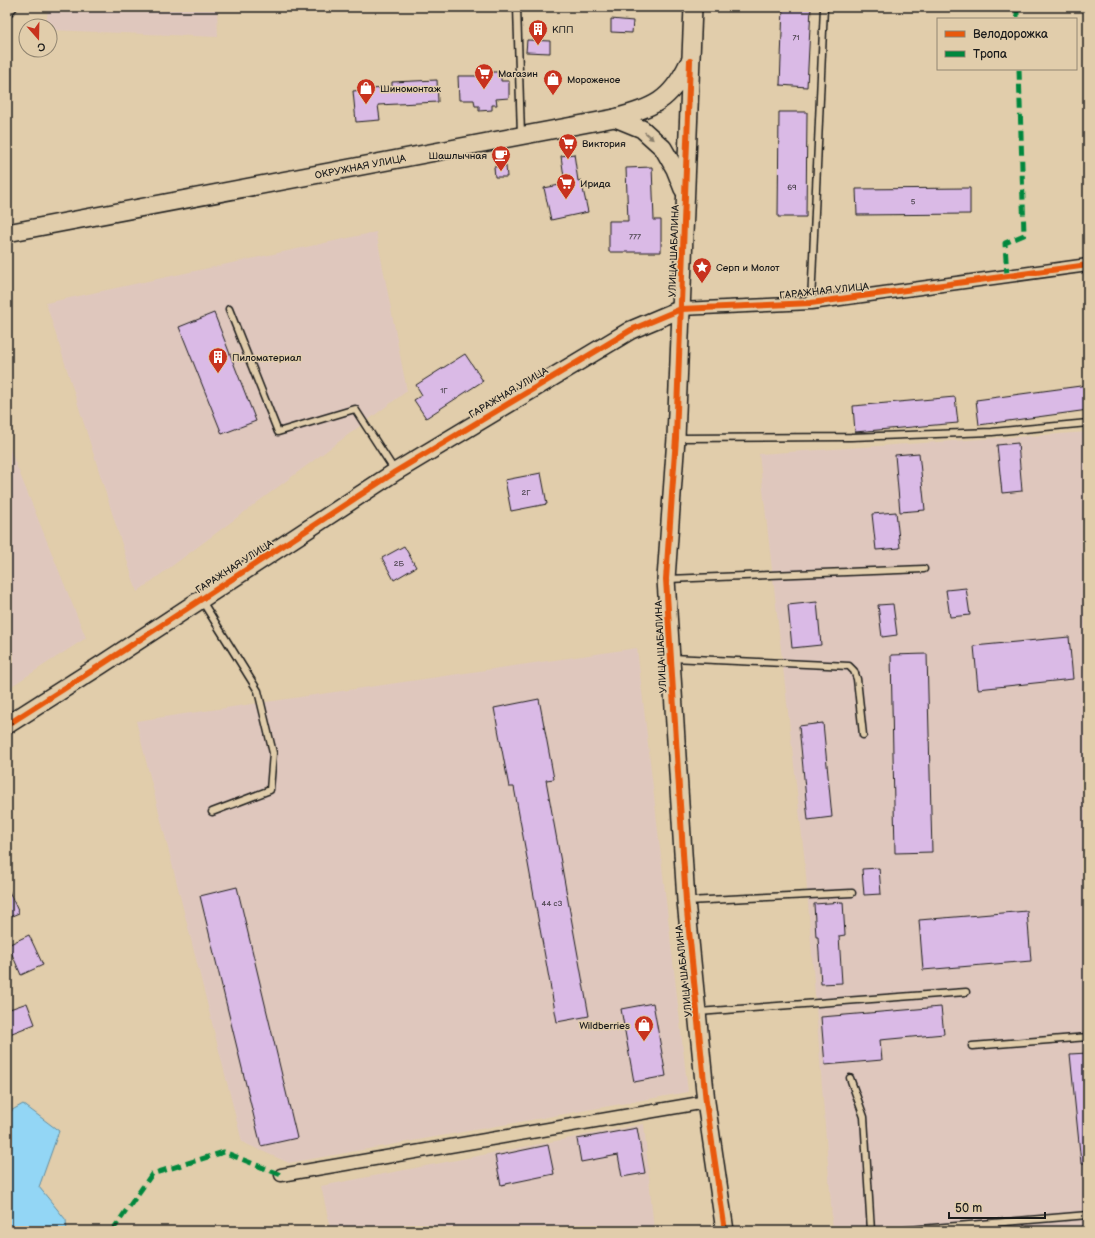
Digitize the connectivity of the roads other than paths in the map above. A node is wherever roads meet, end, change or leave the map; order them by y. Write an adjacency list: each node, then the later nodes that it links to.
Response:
1 (14, 7): 5 (lane)
2 (517, 7): 8 (lane)
3 (693, 7): 6 (street, УЛИЦА ШАБАЛИНА)
4 (824, 7): 12 (lane)
5 (7, 15)
6 (690, 61): 7 (street, ОКРУЖНАЯ УЛИЦА); 9 (street, УЛИЦА ШАБАЛИНА)
7 (615, 118): 8 (street, ОКРУЖНАЯ УЛИЦА); 9 (street, one-way to 9)
8 (521, 135): 10 (street, ОКРУЖНАЯ УЛИЦА)
9 (685, 196): 14 (street, УЛИЦА ШАБАЛИНА)
10 (7, 233)
11 (1088, 265): 12 (street, ГАРАЖНАЯ УЛИЦА)
12 (811, 303): 14 (street, ГАРАЖНАЯ УЛИЦА)
13 (229, 309): 17 (lane)
14 (681, 309): 16 (street, УЛИЦА ШАБАЛИНА); 17 (street, ГАРАЖНАЯ УЛИЦА)
15 (1088, 423): 16 (lane)
16 (676, 438): 19 (street, УЛИЦА ШАБАЛИНА)
17 (396, 472): 20 (street, ГАРАЖНАЯ УЛИЦА)
18 (924, 570): 19 (lane)
19 (666, 580): 21 (street, УЛИЦА ШАБАЛИНА)
20 (201, 599): 22 (street, ГАРАЖНАЯ УЛИЦА); 24 (lane)
21 (670, 658): 23 (lane); 26 (street, УЛИЦА ШАБАЛИНА)
22 (7, 725)
23 (863, 735)
24 (212, 812)
25 (852, 894): 26 (lane)
26 (686, 901): 28 (street, УЛИЦА ШАБАЛИНА)
27 (966, 992): 28 (lane)
28 (698, 1012): 32 (street, УЛИЦА ШАБАЛИНА)
29 (1088, 1037): 30 (lane)
30 (972, 1046)
31 (850, 1078): 36 (lane)
32 (706, 1102): 33 (street); 35 (street, УЛИЦА ШАБАЛИНА)
33 (281, 1175)
34 (1088, 1215): 37 (lane)
35 (725, 1231)
36 (872, 1231)
37 (898, 1231)

